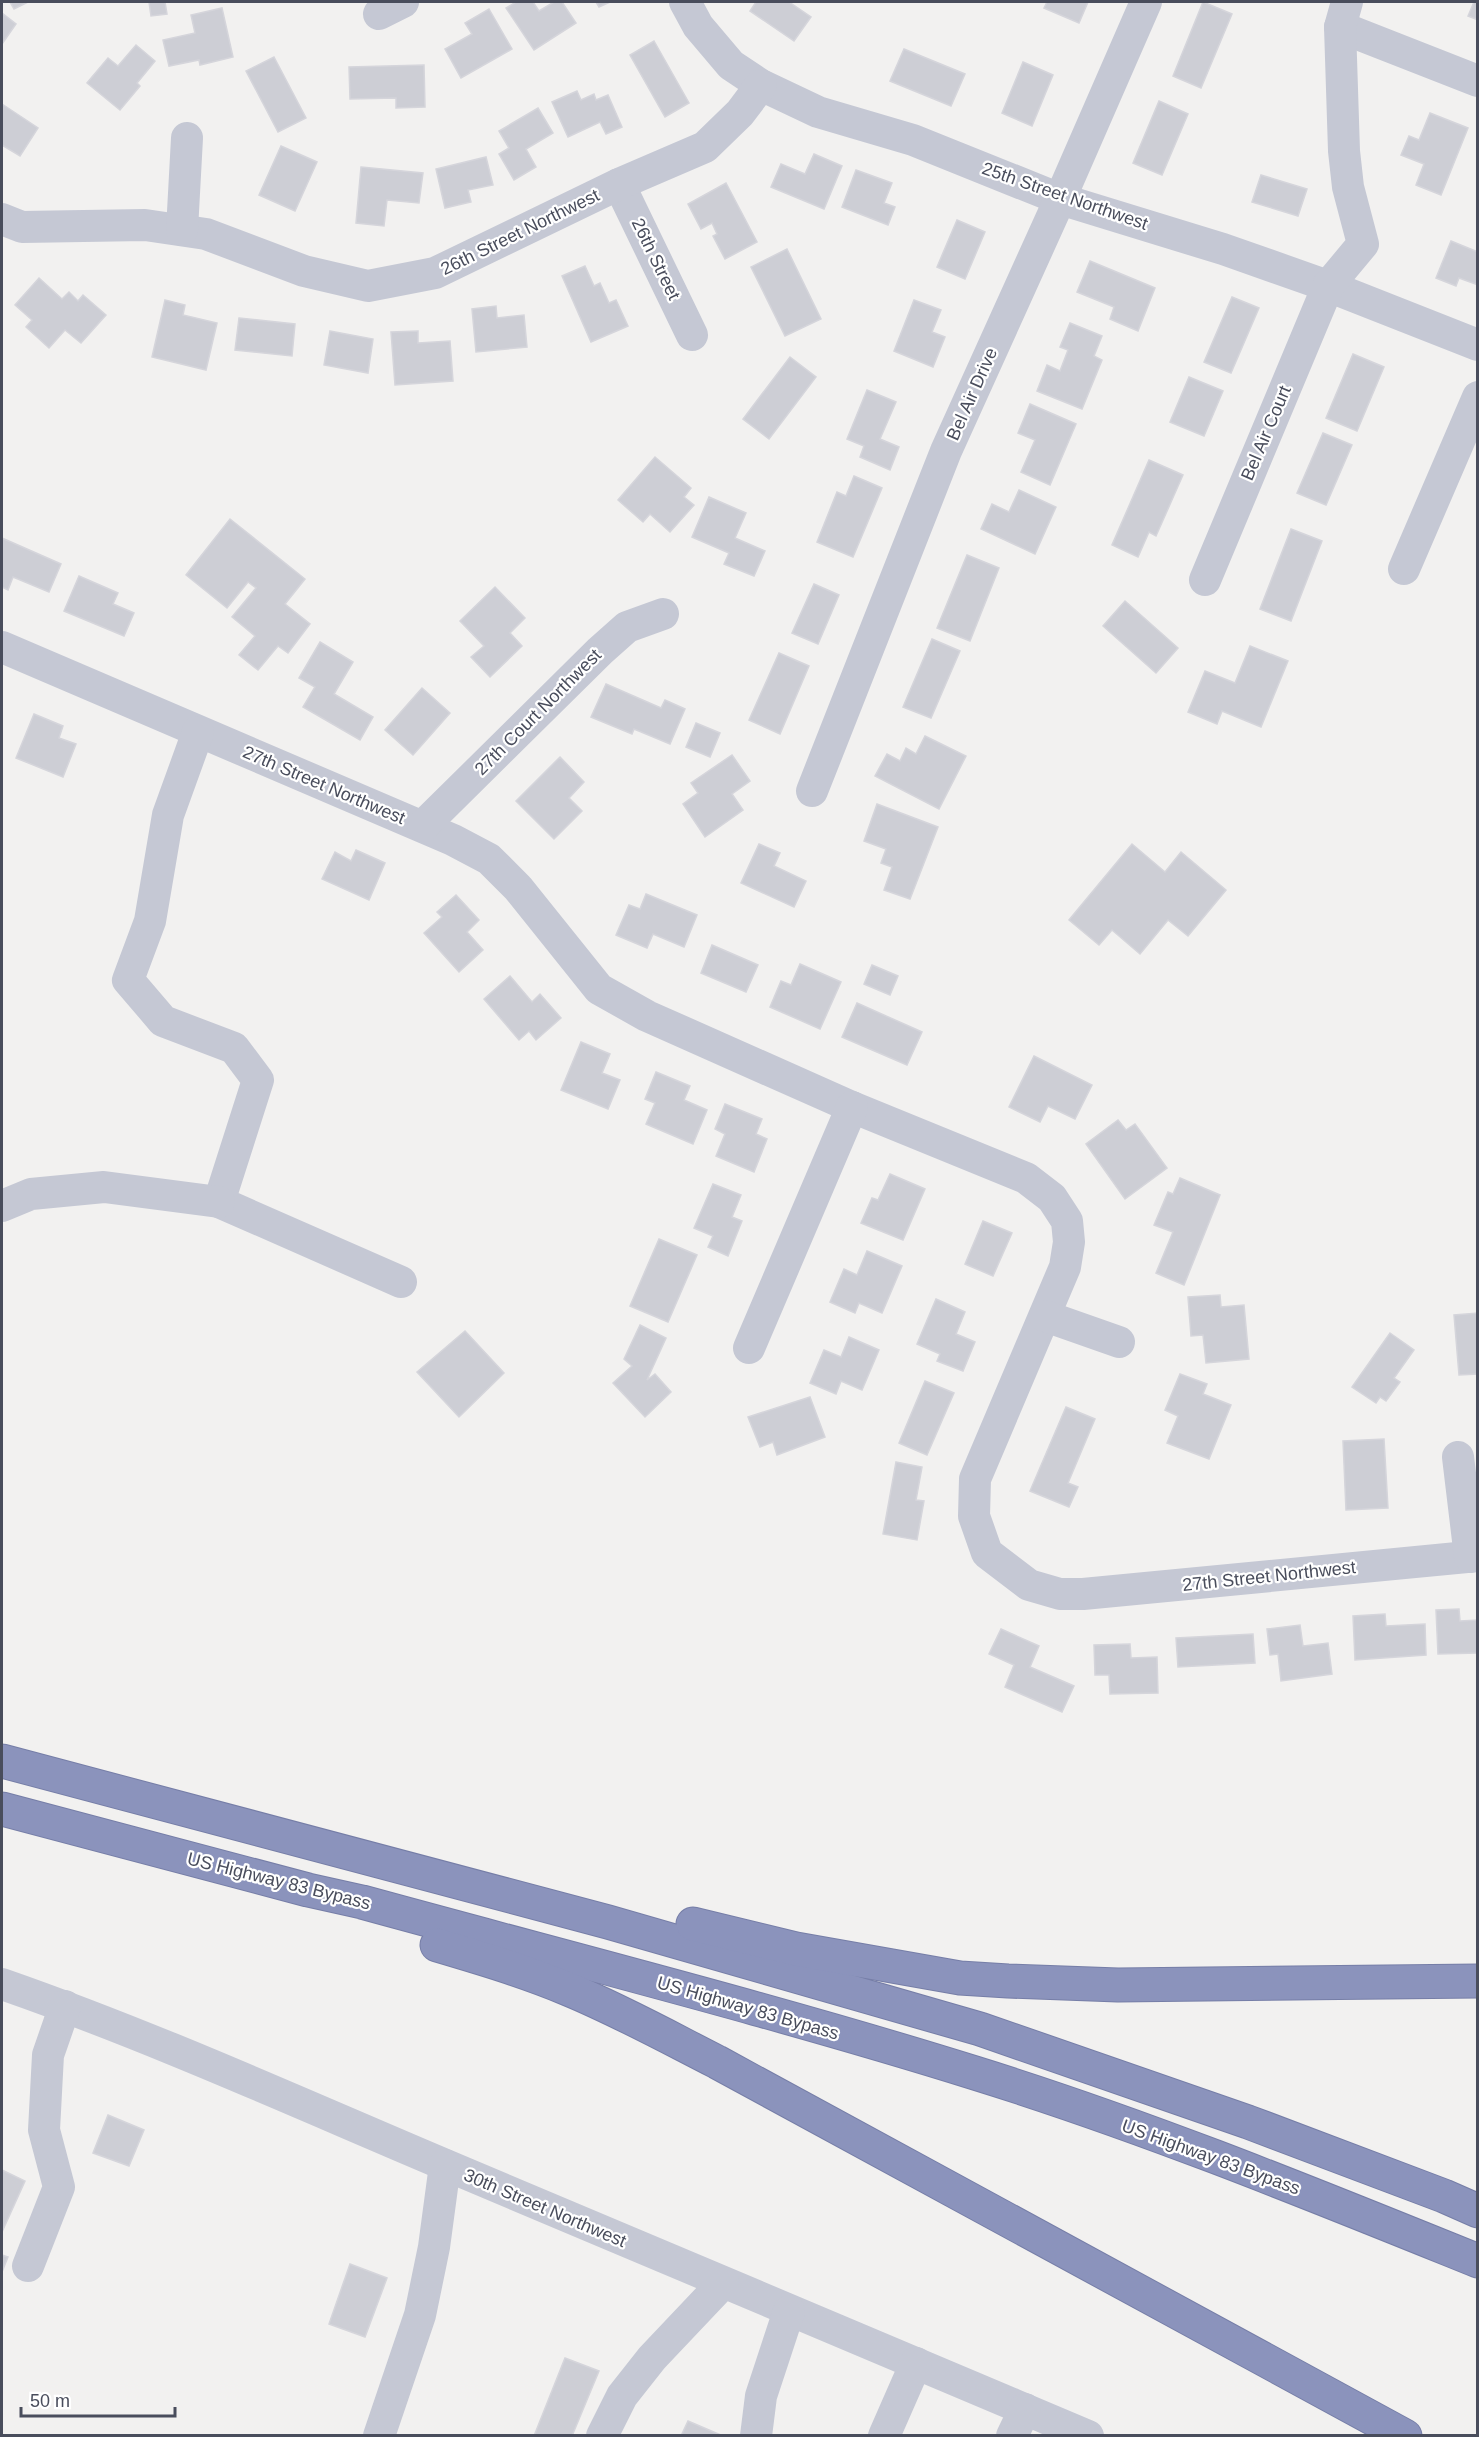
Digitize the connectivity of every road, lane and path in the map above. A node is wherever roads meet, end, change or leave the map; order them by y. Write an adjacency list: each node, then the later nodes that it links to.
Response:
1 (685, 2): 5 (street, 25th Street Northwest)
2 (1146, 2): 8 (street, Bel Air Drive)
3 (1343, 14): 4 (street); 11 (street, Bel Air Court)
4 (1478, 81)
5 (761, 85): 7 (street, 26th Street Northwest); 8 (street, 25th Street Northwest)
6 (187, 138): 10 (street)
7 (619, 183): 10 (street, 26th Street Northwest); 12 (street, 26th Street)
8 (1060, 199): 11 (street, 25th Street Northwest); 20 (street, Bel Air Drive)
9 (2, 219): 10 (street, 26th Street Northwest)
10 (182, 230)
11 (1328, 286): 13 (street, 25th Street Northwest); 16 (street, Bel Air Court)
12 (692, 335)
13 (1478, 345)
14 (1478, 397): 15 (street)
15 (1404, 570)
16 (1205, 580)
17 (663, 614): 21 (street, 27th Court Northwest)
18 (2, 647): 19 (street, 27th Street Northwest)
19 (198, 732): 21 (street, 27th Street Northwest); 23 (street)
20 (812, 791)
21 (423, 826): 22 (street, 27th Street Northwest)
22 (852, 1107): 26 (street, 27th Street Northwest); 28 (street)
23 (219, 1202): 24 (street); 25 (street)
24 (2, 1206)
25 (401, 1282)
26 (1045, 1316): 27 (street); 30 (street, 27th Street Northwest)
27 (1119, 1342)
28 (749, 1348)
29 (1458, 1457): 30 (street)
30 (1474, 1556)
31 (2, 1761): 33 (highway)
32 (2, 1809): 34 (highway, US Highway 83 Bypass)
33 (384, 1863): 35 (highway); 39 (highway)
34 (308, 1890): 40 (highway, US Highway 83 Bypass); 51 (highway)
35 (1478, 1982)
36 (2, 1984): 37 (street, 30th Street Northwest)
37 (65, 2006): 38 (street, 30th Street Northwest); 41 (street)
38 (445, 2165): 42 (street, 30th Street Northwest); 46 (street)
39 (1478, 2211)
40 (1478, 2261)
41 (28, 2266)
42 (723, 2283): 43 (street, 30th Street Northwest); 47 (street)
43 (789, 2311): 44 (street, 30th Street Northwest); 48 (street)
44 (916, 2363): 45 (street, 30th Street Northwest); 49 (street)
45 (1018, 2422): 50 (street, 30th Street Northwest)
46 (379, 2436)
47 (602, 2436)
48 (756, 2436)
49 (884, 2436)
50 (1088, 2436)
51 (1405, 2436)

